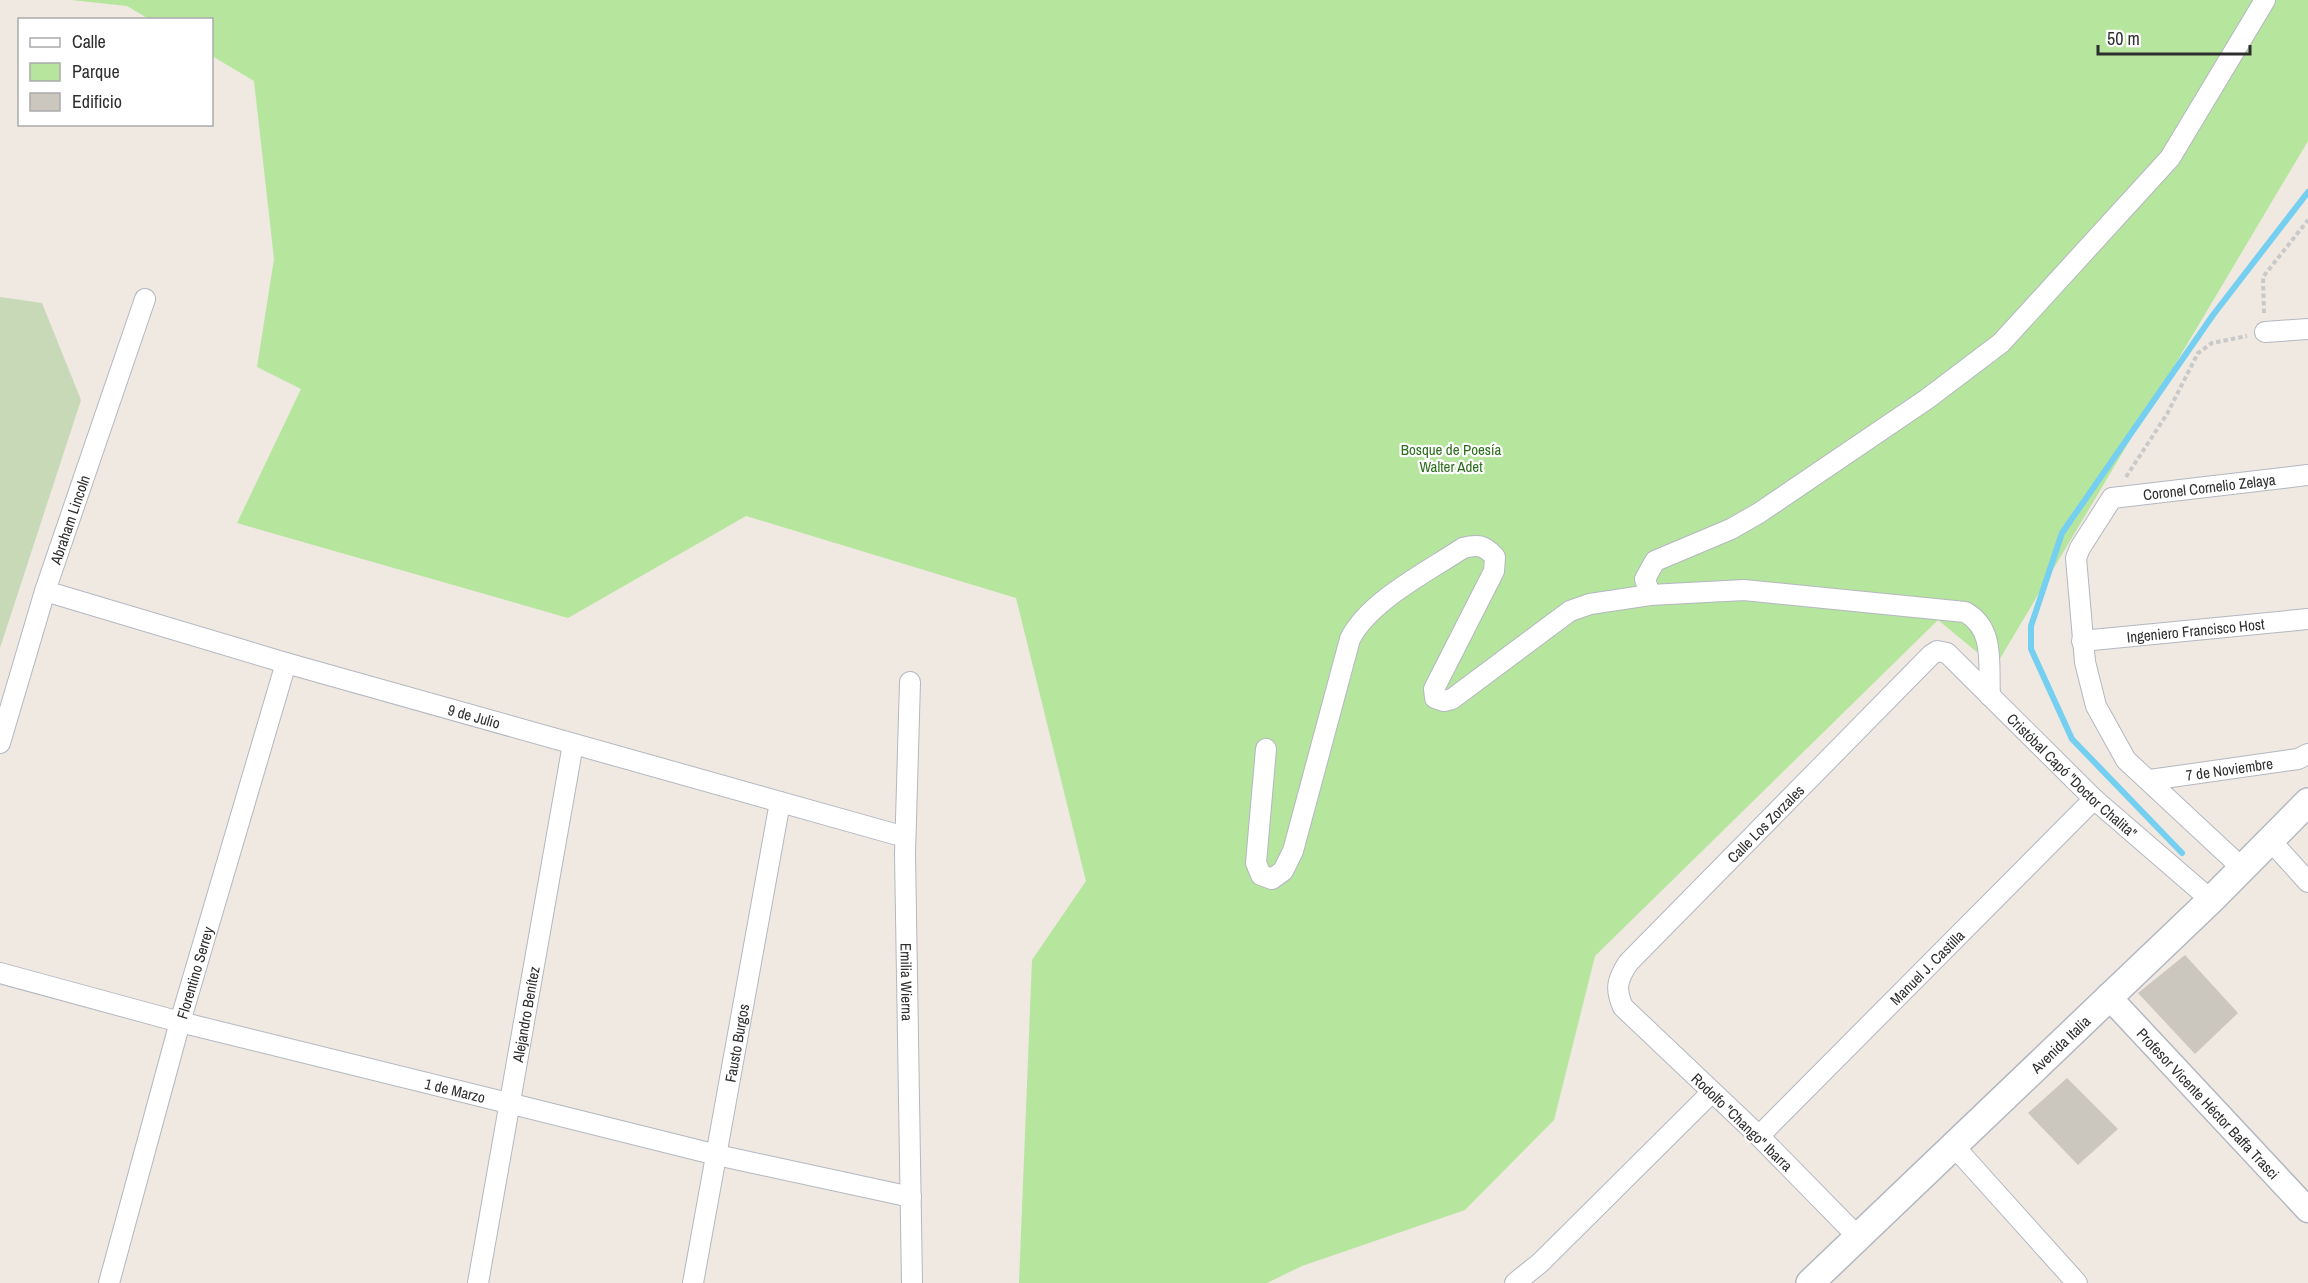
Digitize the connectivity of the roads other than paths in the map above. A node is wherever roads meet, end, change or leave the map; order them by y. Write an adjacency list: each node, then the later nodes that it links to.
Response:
1 (2265, 0): 7 (street)
2 (145, 299): 6 (street, Abraham Lincoln)
3 (2308, 329): 4 (street)
4 (2265, 332)
5 (2308, 475): 9 (street, Coronel Cornelio Zelaya)
6 (45, 591): 11 (street, 9 de Julio); 14 (street, Abraham Lincoln)
7 (1650, 595): 13 (street); 16 (street)
8 (2308, 619): 9 (street, Ingeniero Francisco Host)
9 (2082, 641): 18 (street)
10 (1937, 651): 13 (street, Cristóbal Capó "Doctor Chalita"); 29 (street, Calle Los Zorzales)
11 (286, 663): 15 (street, 9 de Julio); 30 (street, Florentino Serrey)
12 (910, 682): 22 (street, Emilia Wierna)
13 (1990, 696): 19 (street, Cristóbal Capó "Doctor Chalita")
14 (0, 743)
15 (573, 744): 20 (street, 9 de Julio); 32 (street, Alejandro Benítez)
16 (1266, 748)
17 (2308, 754): 18 (street, 7 de Noviembre)
18 (2150, 780): 24 (street)
19 (2094, 799): 26 (street, Cristóbal Capó "Doctor Chalita"); 33 (street, Manuel J. Castilla)
20 (780, 802): 22 (street, 9 de Julio); 35 (street, Fausto Burgos)
21 (2308, 802): 23 (main road, Avenida Italia)
22 (905, 837): 36 (street, Emilia Wierna)
23 (2270, 840): 24 (main road, Avenida Italia); 25 (street)
24 (2242, 868): 26 (main road, Avenida Italia)
25 (2308, 882)
26 (2211, 900): 28 (main road, Avenida Italia)
27 (0, 973): 30 (street, 1 de Marzo)
28 (2108, 996): 34 (main road, Avenida Italia); 37 (street, Profesor Vicente Héctor Baffa Trasci)
29 (1623, 1007): 31 (street, Rodolfo "Chango" Ibarra)
30 (180, 1022): 32 (street, 1 de Marzo); 39 (street, Florentino Serrey)
31 (1712, 1092): 33 (street, Rodolfo "Chango" Ibarra); 43 (street)
32 (508, 1103): 35 (street, 1 de Marzo); 40 (street, Alejandro Benítez)
33 (1759, 1136): 38 (street, Rodolfo "Chango" Ibarra)
34 (1953, 1145): 38 (main road, Avenida Italia); 45 (street)
35 (717, 1155): 36 (street, 1 de Marzo); 41 (street, Fausto Burgos)
36 (911, 1197): 42 (street, Emilia Wierna)
37 (2308, 1210)
38 (1859, 1238): 44 (main road, Avenida Italia)
39 (109, 1283)
40 (478, 1283)
41 (693, 1283)
42 (912, 1283)
43 (1515, 1283)
44 (1810, 1283)
45 (2077, 1283)

